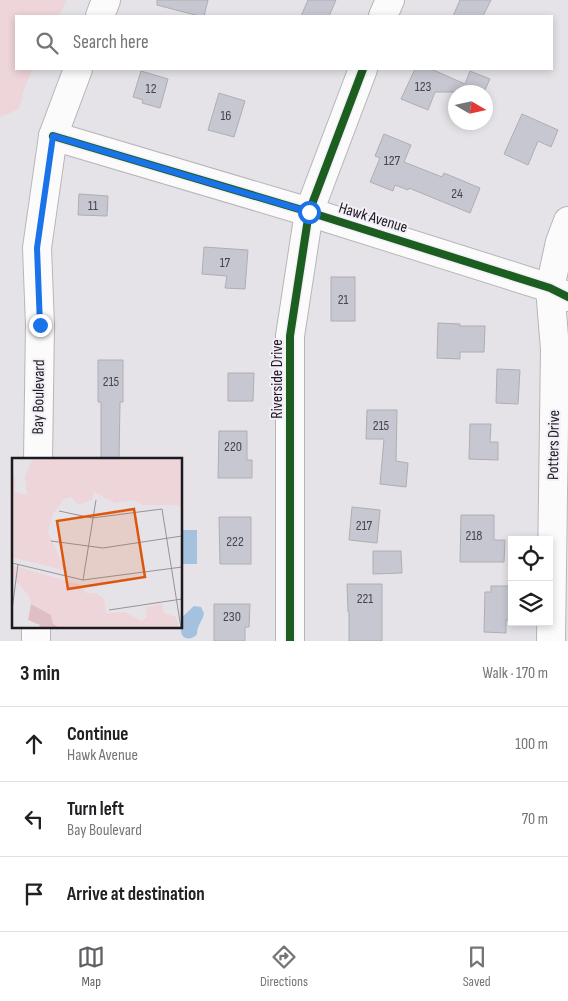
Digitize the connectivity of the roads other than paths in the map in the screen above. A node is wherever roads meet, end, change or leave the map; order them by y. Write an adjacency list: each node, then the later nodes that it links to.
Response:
1 (106, 0): 3 (street)
2 (390, 0): 4 (street)
3 (100, 15)
4 (383, 15)
5 (78, 70): 7 (street, Bay Boulevard)
6 (363, 70): 8 (street, Riverside Drive)
7 (53, 136): 8 (street, Hawk Avenue); 11 (street, Bay Boulevard)
8 (309, 212): 10 (street, Hawk Avenue); 14 (street, Riverside Drive)
9 (568, 221): 10 (street, Potters Drive)
10 (559, 292): 15 (street, Potters Drive)
11 (38, 458)
12 (36, 628): 13 (street)
13 (36, 641)
14 (290, 641)
15 (551, 641)

